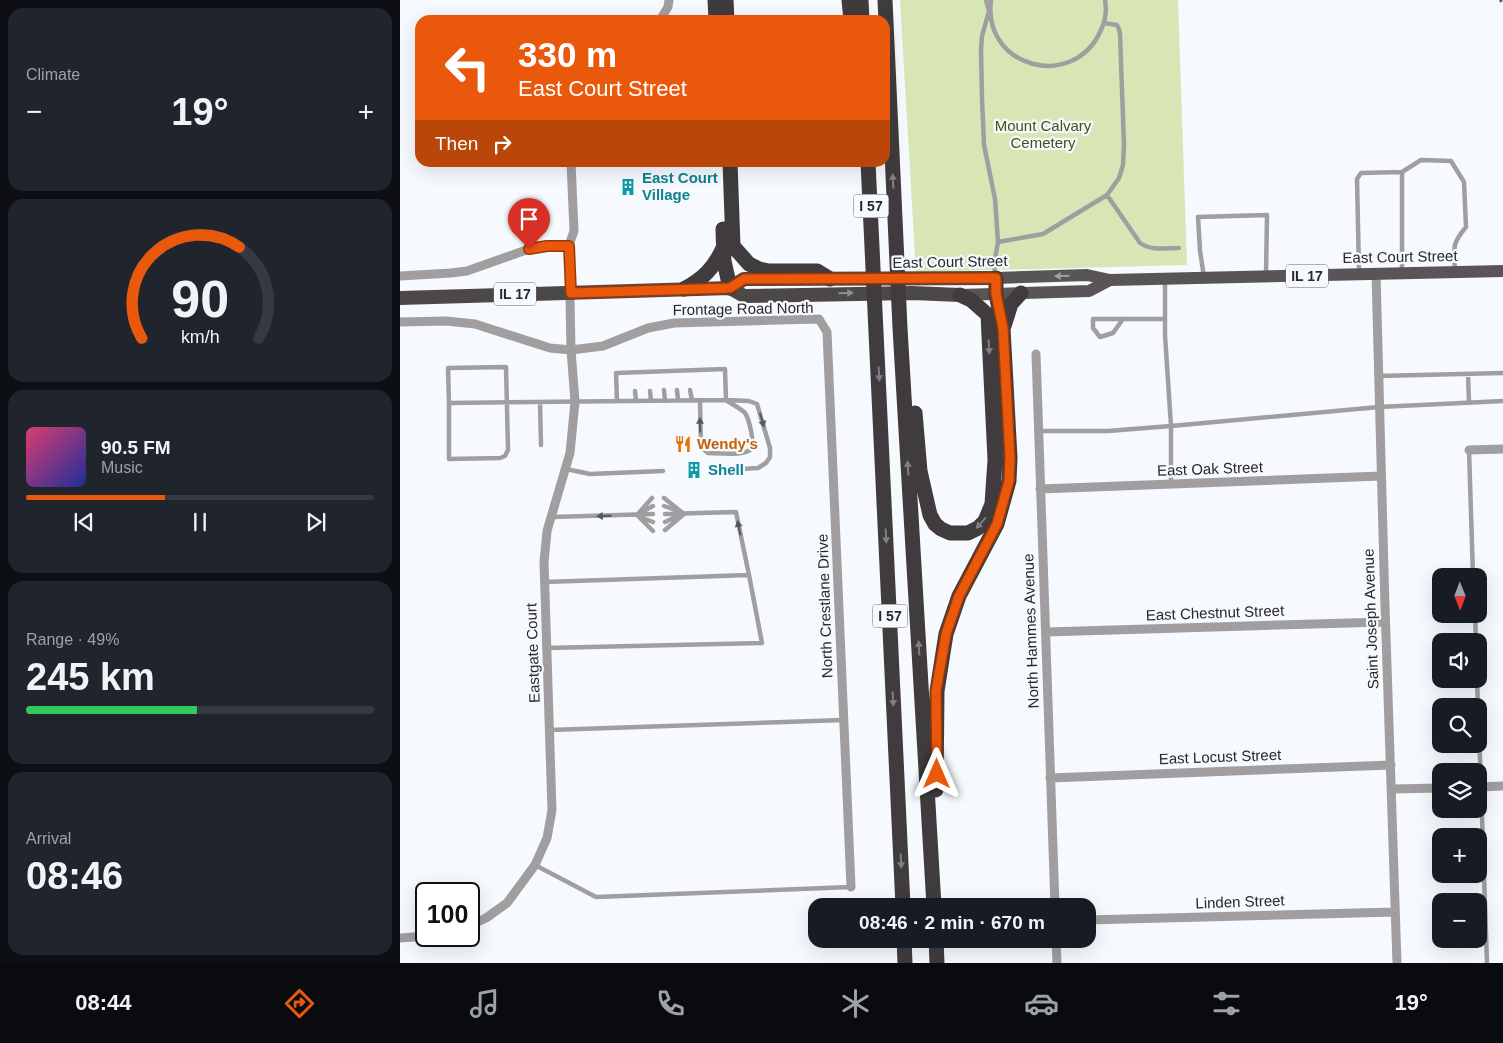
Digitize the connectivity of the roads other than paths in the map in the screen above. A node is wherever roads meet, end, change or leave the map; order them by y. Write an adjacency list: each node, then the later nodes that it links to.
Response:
1 (669, 0): 11 (street)
2 (715, 0): 12 (highway)
3 (726, 0): 13 (highway)
4 (849, 0): 14 (highway)
5 (861, 0): 15 (highway)
6 (885, 0): 16 (highway, I 57, one-way to 6)
7 (986, 0): 10 (lane)
8 (991, 0): 10 (lane)
9 (1105, 0): 17 (lane)
10 (989, 11): 17 (lane); 25 (lane)
11 (663, 15)
12 (716, 15)
13 (727, 15)
14 (850, 15)
15 (862, 15)
16 (886, 15)
17 (1104, 23): 24 (lane)
18 (890, 112): 53 (highway, I 57, one-way to 18)
19 (571, 167): 26 (street, Eastgate Court)
20 (720, 167): 27 (highway)
21 (730, 167): 27 (highway)
22 (867, 167): 131 (highway, I 57, one-way to 131)
23 (1402, 172): 30 (lane); 31 (lane); 33 (lane)
24 (1107, 195): 25 (lane); 28 (lane)
25 (998, 242): 36 (lane)
26 (569, 246): 34 (street); 43 (street, Eastgate Court)
27 (728, 247): 38 (highway); 41 (highway); 42 (highway)
28 (1179, 248)
29 (1503, 271): 30 (main road, East Court Street / IL 17)
30 (1456, 272): 33 (main road, East Court Street / IL 17)
31 (1359, 274): 32 (main road, East Court Street / IL 17); 35 (main road, East Court Street / IL 17)
32 (1376, 274): 33 (main road, East Court Street / IL 17); 64 (street, Saint Joseph Avenue)
33 (1402, 274)
34 (400, 276)
35 (1266, 276): 37 (main road, East Court Street / IL 17); 37 (lane)
36 (996, 278): 38 (highway, East Court Street / IL 17); 40 (main road, East Court Street / IL 17, one-way to 36); 45 (highway)
37 (1204, 278): 39 (main road, East Court Street / IL 17)
38 (830, 279): 41 (highway, East Court Street / IL 17)
39 (1165, 279): 40 (main road, East Court Street / IL 17); 50 (lane)
40 (1110, 280): 44 (main road, IL 17)
41 (730, 288): 42 (highway, East Court Street / IL 17); 46 (highway, IL 17, one-way to 46)
42 (684, 289): 43 (highway, East Court Street / IL 17)
43 (571, 293): 47 (highway, East Court Street / IL 17); 55 (street, Eastgate Court)
44 (1021, 293): 45 (main road, IL 17); 54 (highway)
45 (996, 294): 46 (main road, IL 17); 48 (highway); 54 (highway)
46 (960, 295): 48 (highway)
47 (400, 298)
48 (988, 315): 53 (highway, one-way to 53)
49 (1123, 319): 49 (lane); 50 (lane)
50 (1165, 319): 90 (lane)
51 (400, 322): 55 (street, Frontage Road North)
52 (823, 324): 55 (street, Frontage Road North); 120 (street, North Crestlane Drive)
53 (903, 326): 132 (highway, I 57, one-way to 53)
54 (1003, 328): 133 (highway)
55 (571, 350): 86 (street, Eastgate Court)
56 (1036, 354): 91 (street, North Hammes Avenue)
57 (690, 370): 59 (lane); 67 (lane); 78 (lane)
58 (663, 371): 59 (lane); 61 (lane); 65 (lane)
59 (676, 371): 66 (lane)
60 (634, 372): 61 (lane); 68 (lane); 79 (lane)
61 (649, 372): 69 (lane)
62 (1503, 373): 63 (lane)
63 (1468, 374): 64 (lane); 88 (lane)
64 (1378, 376): 89 (street, Saint Joseph Avenue)
65 (664, 378)
66 (677, 378)
67 (690, 378)
68 (634, 379)
69 (649, 379)
70 (664, 390): 82 (lane)
71 (677, 390): 75 (lane)
72 (690, 390): 76 (lane)
73 (635, 391): 80 (lane)
74 (650, 391): 81 (lane)
75 (678, 400): 76 (lane); 82 (lane)
76 (692, 400): 77 (lane)
77 (700, 400): 78 (lane); 78 (lane, one-way to 77)
78 (726, 400): 96 (lane, one-way to 96)
79 (617, 401): 80 (lane); 86 (lane)
80 (636, 401): 81 (lane)
81 (651, 401): 82 (lane)
82 (665, 401)
83 (1503, 401): 88 (lane)
84 (507, 402): 85 (lane); 87 (lane); 87 (lane); 87 (lane)
85 (540, 402): 86 (lane); 92 (lane)
86 (574, 402): 95 (street, Eastgate Court)
87 (449, 403)
88 (1469, 403): 89 (lane)
89 (1379, 407): 90 (lane); 98 (street, Saint Joseph Avenue)
90 (1172, 426): 91 (lane); 99 (lane)
91 (1038, 431): 100 (street, North Hammes Avenue)
92 (541, 445)
93 (1503, 449): 94 (street)
94 (1469, 450): 114 (lane)
95 (566, 469): 97 (lane); 109 (street, Eastgate Court)
96 (724, 470)
97 (663, 471)
98 (1380, 476): 99 (street, East Oak Street); 117 (street, Saint Joseph Avenue)
99 (1171, 484): 100 (street, East Oak Street)
100 (1040, 489): 118 (street, North Hammes Avenue)
101 (652, 498): 108 (lane)
102 (664, 498): 107 (lane)
103 (653, 506): 108 (lane)
104 (664, 506): 107 (lane)
105 (653, 514): 108 (lane)
106 (664, 514): 107 (lane)
107 (684, 514): 111 (lane); 112 (lane); 115 (lane, one-way to 107)
108 (637, 515): 109 (lane, one-way to 109); 110 (lane); 113 (lane)
109 (551, 517): 116 (street, Eastgate Court)
110 (653, 522)
111 (665, 522)
112 (665, 530)
113 (653, 531)
114 (1474, 568)
115 (749, 575): 116 (lane); 119 (lane)
116 (544, 582): 119 (street, Eastgate Court)
117 (1384, 622): 118 (street, East Chestnut Street); 122 (street, Saint Joseph Avenue)
118 (1046, 632): 123 (street, North Hammes Avenue)
119 (547, 648): 121 (street, Eastgate Court)
120 (844, 720): 121 (lane); 130 (street, North Crestlane Drive)
121 (550, 730): 129 (street, Eastgate Court)
122 (1391, 765): 123 (street, East Locust Street); 127 (street, Saint Joseph Avenue)
123 (1050, 778): 134 (street, North Hammes Avenue)
124 (1503, 786): 125 (street)
125 (1487, 787)
126 (1432, 788): 127 (street)
127 (1392, 789): 135 (street, Saint Joseph Avenue)
128 (1481, 818): 147 (lane)
129 (535, 865): 130 (lane); 137 (street, Eastgate Court)
130 (851, 887)
131 (903, 898)
132 (935, 898)
133 (935, 898)
134 (1055, 898)
135 (1395, 912): 136 (street, Linden Street); 146 (street, Saint Joseph Avenue)
136 (1096, 920)
137 (480, 921)
138 (415, 937): 139 (street)
139 (400, 938)
140 (904, 948): 143 (highway)
141 (936, 948): 144 (highway)
142 (1056, 948): 145 (street)
143 (905, 963)
144 (937, 963)
145 (1057, 963)
146 (1397, 963)
147 (1487, 963)

